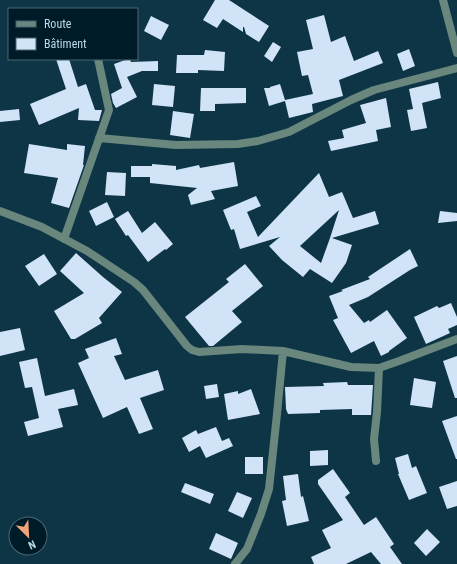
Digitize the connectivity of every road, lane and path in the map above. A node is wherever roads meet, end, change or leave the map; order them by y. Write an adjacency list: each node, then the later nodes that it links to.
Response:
1 (443, 0): 2 (street)
2 (457, 53)
3 (98, 60): 5 (street)
4 (457, 68): 5 (street)
5 (99, 138): 7 (street)
6 (0, 211): 7 (street)
7 (64, 239): 9 (street)
8 (457, 339): 10 (street)
9 (283, 351): 10 (street); 12 (street)
10 (379, 368): 11 (street)
11 (376, 461)
12 (235, 564)

